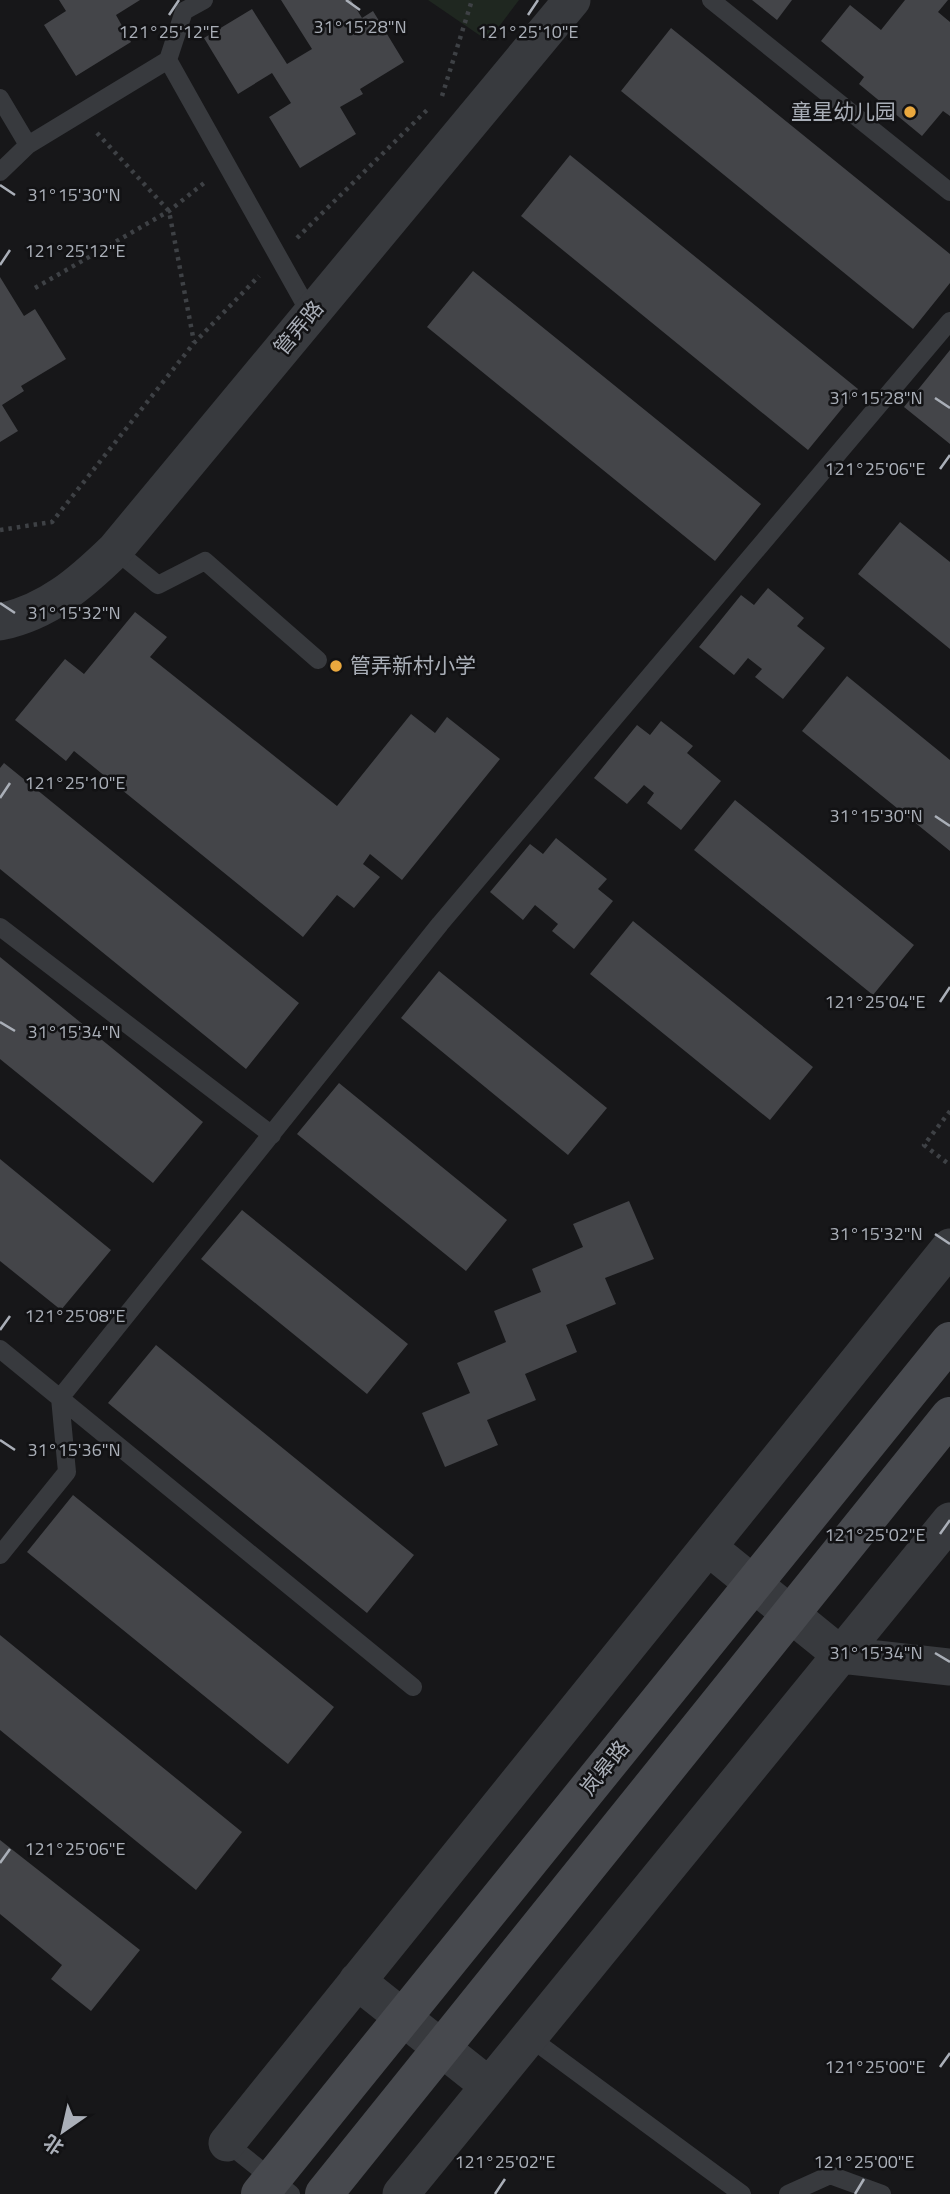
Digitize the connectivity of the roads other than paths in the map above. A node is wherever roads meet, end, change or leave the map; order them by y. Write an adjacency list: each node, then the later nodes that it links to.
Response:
1 (204, 0): 4 (lane)
2 (572, 0): 9 (street, 管弄路)
3 (711, 0): 8 (lane)
4 (168, 60): 6 (lane); 9 (lane)
5 (0, 98): 6 (lane)
6 (28, 145): 7 (lane)
7 (0, 172)
8 (950, 192)
9 (311, 314): 11 (street, 管弄路)
10 (950, 321): 15 (lane)
11 (115, 550): 12 (street, 管弄路); 13 (lane)
12 (0, 622)
13 (318, 660)
14 (0, 927): 15 (lane)
15 (272, 1135): 19 (lane)
16 (950, 1248): 22 (street)
17 (950, 1341): 31 (main road, 岚皋路, bridge)
18 (0, 1349): 19 (lane)
19 (61, 1398): 23 (lane); 26 (lane)
20 (950, 1416): 33 (main road, bridge)
21 (950, 1521): 24 (street)
22 (708, 1546): 24 (street); 27 (street)
23 (0, 1555)
24 (841, 1654): 25 (street); 28 (street)
25 (950, 1667)
26 (413, 1687)
27 (358, 1981): 29 (street); 30 (street)
28 (529, 2037): 29 (street); 35 (lane)
29 (489, 2086): 34 (street)
30 (227, 2143): 32 (lane)
31 (260, 2194)
32 (291, 2194)
33 (324, 2194)
34 (401, 2194)
35 (742, 2194)
36 (788, 2194): 37 (lane)
37 (882, 2194)

